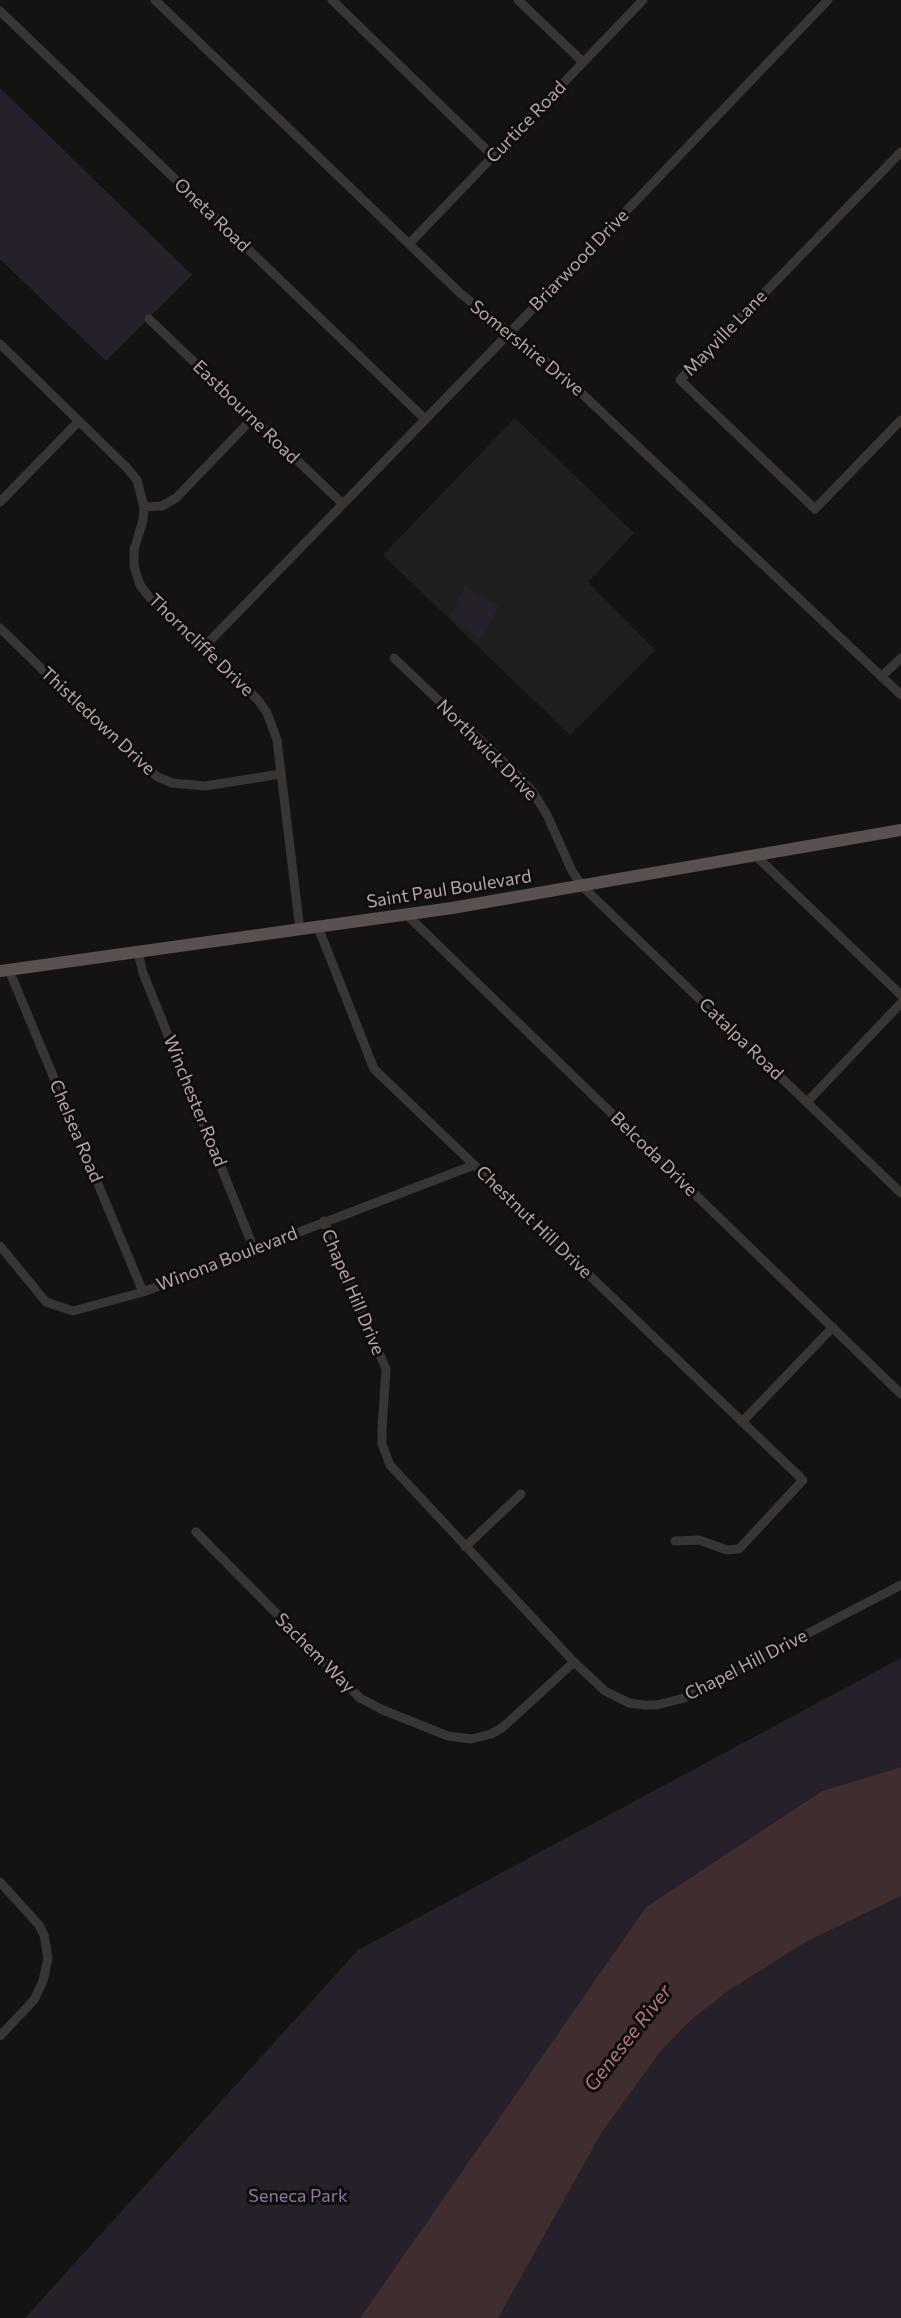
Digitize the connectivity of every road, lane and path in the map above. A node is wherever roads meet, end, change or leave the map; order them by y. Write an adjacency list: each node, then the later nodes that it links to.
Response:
1 (154, 0): 10 (street, Somershire Drive)
2 (332, 0): 9 (street)
3 (518, 0): 7 (street)
4 (643, 0): 7 (street, Curtice Road)
5 (828, 0): 12 (street, Briarwood Drive)
6 (0, 11): 15 (street, Oneta Road)
7 (583, 62): 9 (street, Curtice Road)
8 (901, 152): 16 (street, Mayville Lane)
9 (493, 156): 10 (street, Curtice Road)
10 (409, 244): 12 (street, Somershire Drive)
11 (149, 319): 14 (street, Eastbourne Road)
12 (510, 333): 15 (street, Briarwood Drive); 25 (street, Somershire Drive)
13 (0, 344): 17 (street, Thorncliffe Drive)
14 (253, 418): 19 (street, Eastbourne Road); 20 (street)
15 (425, 419): 19 (street, Briarwood Drive)
16 (901, 420)
17 (80, 421): 18 (street); 20 (street, Thorncliffe Drive)
18 (0, 502)
19 (343, 504): 22 (street, Briarwood Drive)
20 (144, 507): 22 (street, Thorncliffe Drive)
21 (0, 628): 27 (street, Thistledown Drive)
22 (203, 648): 27 (street, Thorncliffe Drive)
23 (394, 658): 30 (street, Northwick Drive)
24 (901, 658): 25 (street)
25 (882, 676): 26 (street, Somershire Drive)
26 (901, 695)
27 (281, 774): 33 (street, Thorncliffe Drive)
28 (901, 830): 29 (main road, Saint Paul Boulevard)
29 (755, 855): 30 (main road, Saint Paul Boulevard); 36 (street)
30 (582, 886): 31 (main road, Saint Paul Boulevard); 38 (street, Catalpa Road)
31 (406, 914): 32 (main road, Saint Paul Boulevard); 45 (street, Belcoda Drive)
32 (318, 927): 33 (main road, Saint Paul Boulevard); 39 (street, Chestnut Hill Drive)
33 (300, 930): 34 (main road, Saint Paul Boulevard)
34 (138, 952): 35 (main road, Saint Paul Boulevard); 43 (street, Winchester Road)
35 (4, 970): 44 (street, Chelsea Road)
36 (901, 995)
37 (901, 1004): 38 (street)
38 (807, 1102): 40 (street, Catalpa Road)
39 (474, 1165): 41 (street, Winona Boulevard); 47 (street, Chestnut Hill Drive)
40 (901, 1193)
41 (324, 1221): 43 (street, Winona Boulevard); 51 (street, Chapel Hill Drive)
42 (0, 1246): 44 (street, Winona Boulevard)
43 (254, 1249): 44 (street, Winona Boulevard)
44 (143, 1292)
45 (833, 1327): 46 (street, Belcoda Drive); 47 (street)
46 (901, 1394)
47 (742, 1422): 50 (street, Chestnut Hill Drive)
48 (520, 1494): 51 (street)
49 (196, 1532): 53 (street, Sachem Way)
50 (675, 1541)
51 (465, 1547): 53 (street, Chapel Hill Drive)
52 (901, 1585): 53 (street, Chapel Hill Drive)
53 (574, 1662)
54 (0, 1882): 55 (street)
55 (0, 2036)

